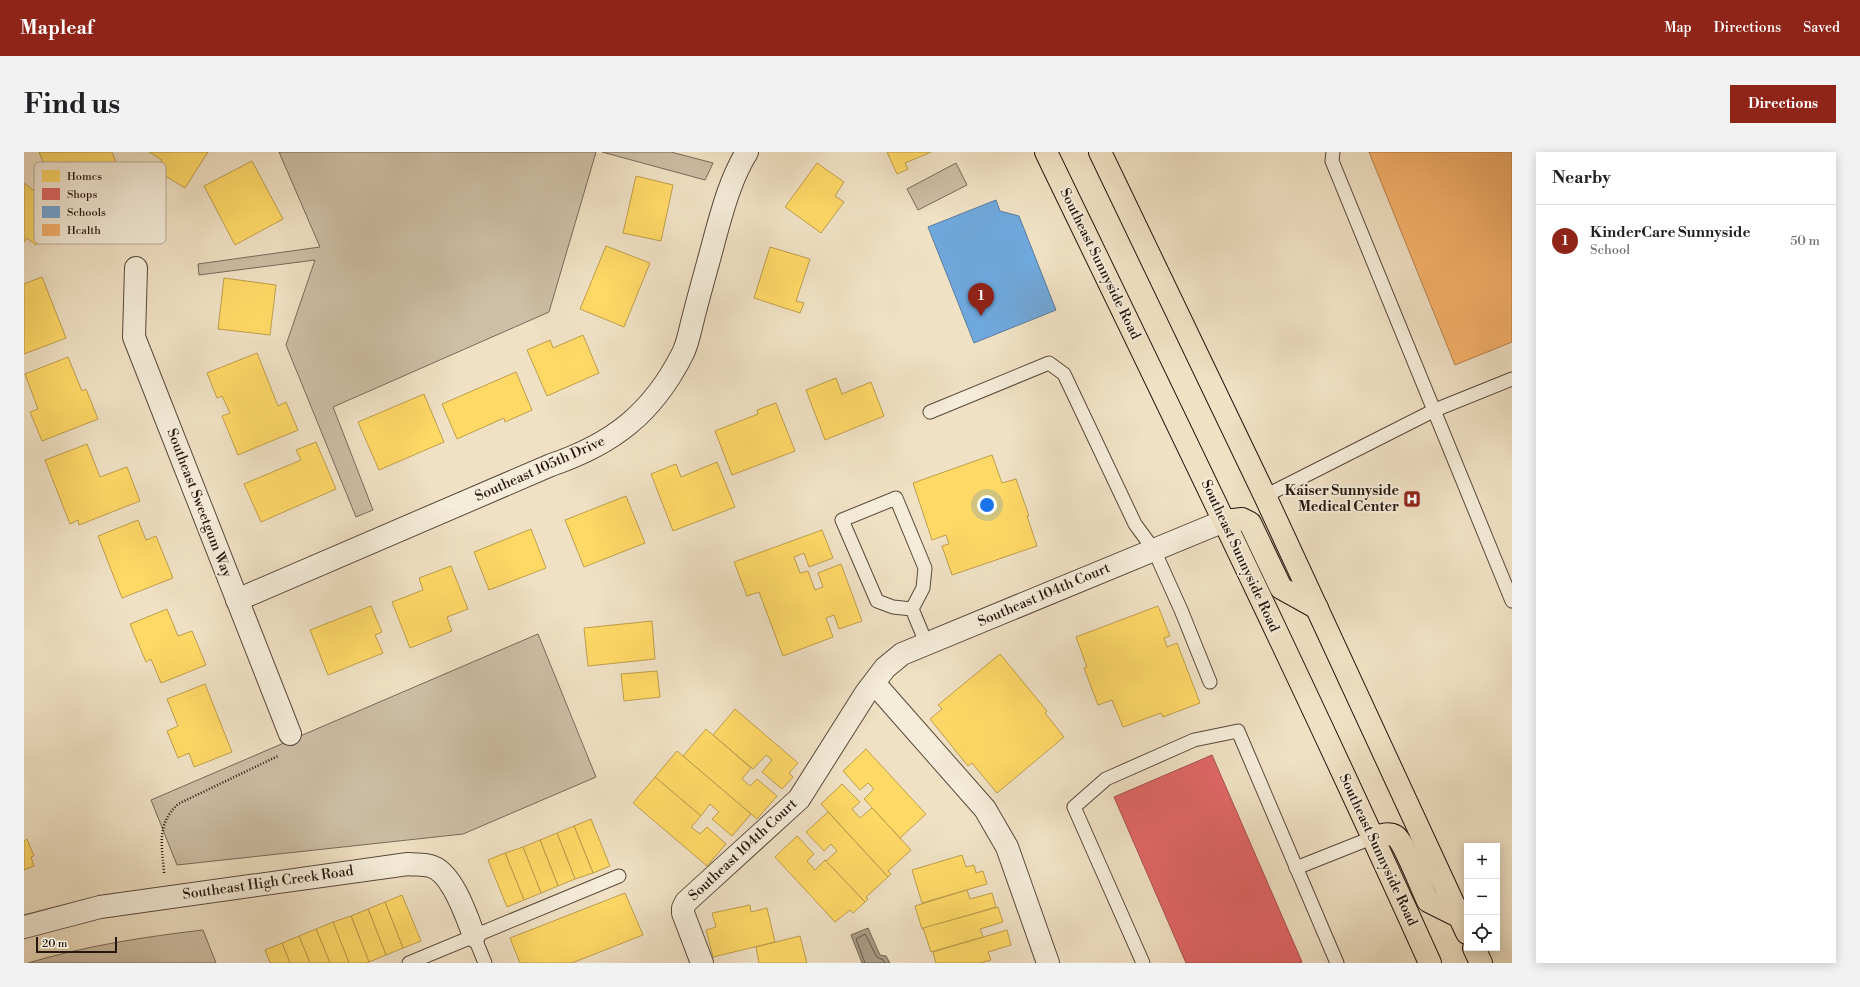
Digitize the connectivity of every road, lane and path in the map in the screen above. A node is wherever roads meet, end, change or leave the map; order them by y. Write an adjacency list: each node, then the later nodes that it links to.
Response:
1 (747, 152): 12 (street, Southeast 105th Drive)
2 (1046, 152): 10 (main road, Southeast Sunnyside Road)
3 (1100, 152): 9 (main road)
4 (1333, 152): 7 (lane)
5 (136, 268): 12 (street, Southeast Sweetgum Way)
6 (1512, 379): 7 (lane)
7 (1435, 410): 9 (lane); 13 (lane)
8 (930, 412): 11 (lane)
9 (1265, 496): 14 (main road)
10 (1224, 521): 11 (street, Southeast 104th Court); 14 (main road); 20 (main road, Southeast Sunnyside Road)
11 (1154, 550): 16 (street, Southeast 104th Court); 17 (lane)
12 (236, 600): 19 (street, Southeast Sweetgum Way)
13 (1512, 601)
14 (1317, 608): 24 (main road)
15 (912, 609): 15 (lane); 16 (lane)
16 (927, 645): 18 (street, Southeast 104th Court)
17 (1210, 682)
18 (874, 683): 30 (street, Southeast 104th Court); 31 (street)
19 (287, 743): 23 (path)
20 (1374, 837): 21 (lane); 24 (main road); 34 (main road, Southeast Sunnyside Road)
21 (1296, 868): 32 (lane); 33 (lane)
22 (619, 876): 26 (lane)
23 (166, 898): 25 (street, Southeast High Creek Road); 26 (street, Southeast High Creek Road)
24 (1463, 925)
25 (24, 927)
26 (474, 936): 28 (lane); 29 (lane)
27 (1475, 951): 35 (main road)
28 (409, 963)
29 (486, 963)
30 (702, 963)
31 (1048, 963)
32 (1143, 963)
33 (1337, 963)
34 (1430, 963)
35 (1480, 963)

